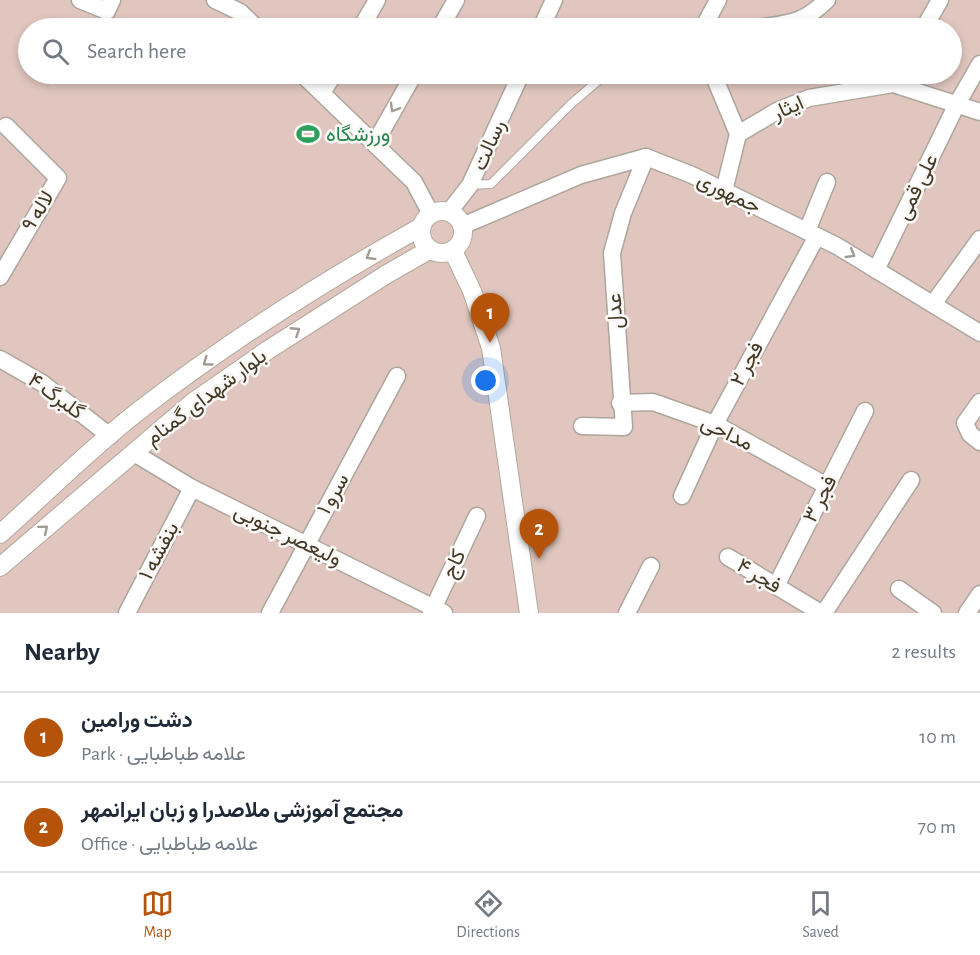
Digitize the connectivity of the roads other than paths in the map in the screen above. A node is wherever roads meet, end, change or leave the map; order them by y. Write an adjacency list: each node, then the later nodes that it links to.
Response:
1 (80, 0): 9 (street)
2 (215, 0): 10 (street)
3 (378, 0): 11 (street)
4 (456, 0): 12 (street)
5 (554, 0): 13 (street)
6 (718, 0): 14 (street)
7 (827, 0): 15 (street)
8 (940, 0): 16 (street)
9 (109, 6)
10 (243, 6)
11 (367, 18)
12 (446, 18)
13 (546, 18)
14 (708, 18)
15 (806, 18)
16 (930, 18)
17 (980, 64): 27 (street, علی قمی)
18 (313, 84): 26 (street)
19 (328, 84): 26 (street)
20 (408, 84): 31 (street, one-way to 31)
21 (516, 84): 34 (street, رسالت)
22 (594, 84): 34 (lane)
23 (717, 84): 30 (street)
24 (873, 84): 30 (street, ایثار)
25 (908, 84): 27 (street, ایثار)
26 (322, 93): 31 (street)
27 (957, 104): 28 (street, ایثار); 42 (street, علی قمی)
28 (980, 112)
29 (6, 126): 43 (street, لاله ۹)
30 (738, 134): 35 (street)
31 (375, 143): 36 (street)
32 (646, 158): 35 (street, جمهوری); 37 (street); 49 (street, عدل)
33 (827, 182): 38 (street, فجر ۲)
34 (471, 185): 36 (street, رسالت)
35 (724, 191): 38 (street, جمهوری)
36 (434, 218): 37 (street); 40 (street); 53 (street, بلوار شهدای گمنام, one-way to 53)
37 (462, 226): 41 (street)
38 (812, 233): 42 (street, جمهوری, one-way to 42); 51 (street, فجر ۲)
39 (980, 239): 44 (street)
40 (429, 250): 41 (street); 55 (street, بلوار شهدای گمنام, one-way to 40)
41 (453, 251): 72 (street)
42 (876, 270): 44 (street, جمهوری)
43 (0, 277)
44 (933, 304): 45 (street, جمهوری)
45 (980, 333)
46 (0, 359): 53 (street, گلبرگ ۴)
47 (398, 376): 62 (street, سرو ۱)
48 (980, 402): 54 (street)
49 (620, 403): 51 (street, مداحی); 52 (street, عدل)
50 (865, 411): 57 (street, فجر ۳)
51 (715, 424): 57 (street, مداحی); 59 (street, فجر ۲)
52 (582, 426)
53 (110, 436): 61 (street, بلوار شهدای گمنام)
54 (980, 442)
55 (134, 453): 58 (street, ولیعصر جنوبی); 65 (street, بلوار شهدای گمنام, one-way to 55)
56 (911, 480): 74 (street)
57 (827, 486): 66 (street, فجر ۳)
58 (192, 489): 62 (street, ولیعصر جنوبی); 70 (street, بنفشه ۱)
59 (682, 495)
60 (477, 516): 69 (street, کاج)
61 (0, 534)
62 (306, 544): 69 (street, ولیعصر جنوبی); 71 (street, سرو ۱)
63 (728, 557): 66 (street, فجر ۴)
64 (651, 566): 73 (street)
65 (0, 567)
66 (776, 586): 74 (street, فجر ۴)
67 (899, 589): 75 (street)
68 (980, 594): 76 (street)
69 (436, 611)
70 (127, 613)
71 (270, 613)
72 (529, 613)
73 (627, 613)
74 (822, 613)
75 (933, 613)
76 (967, 613)

